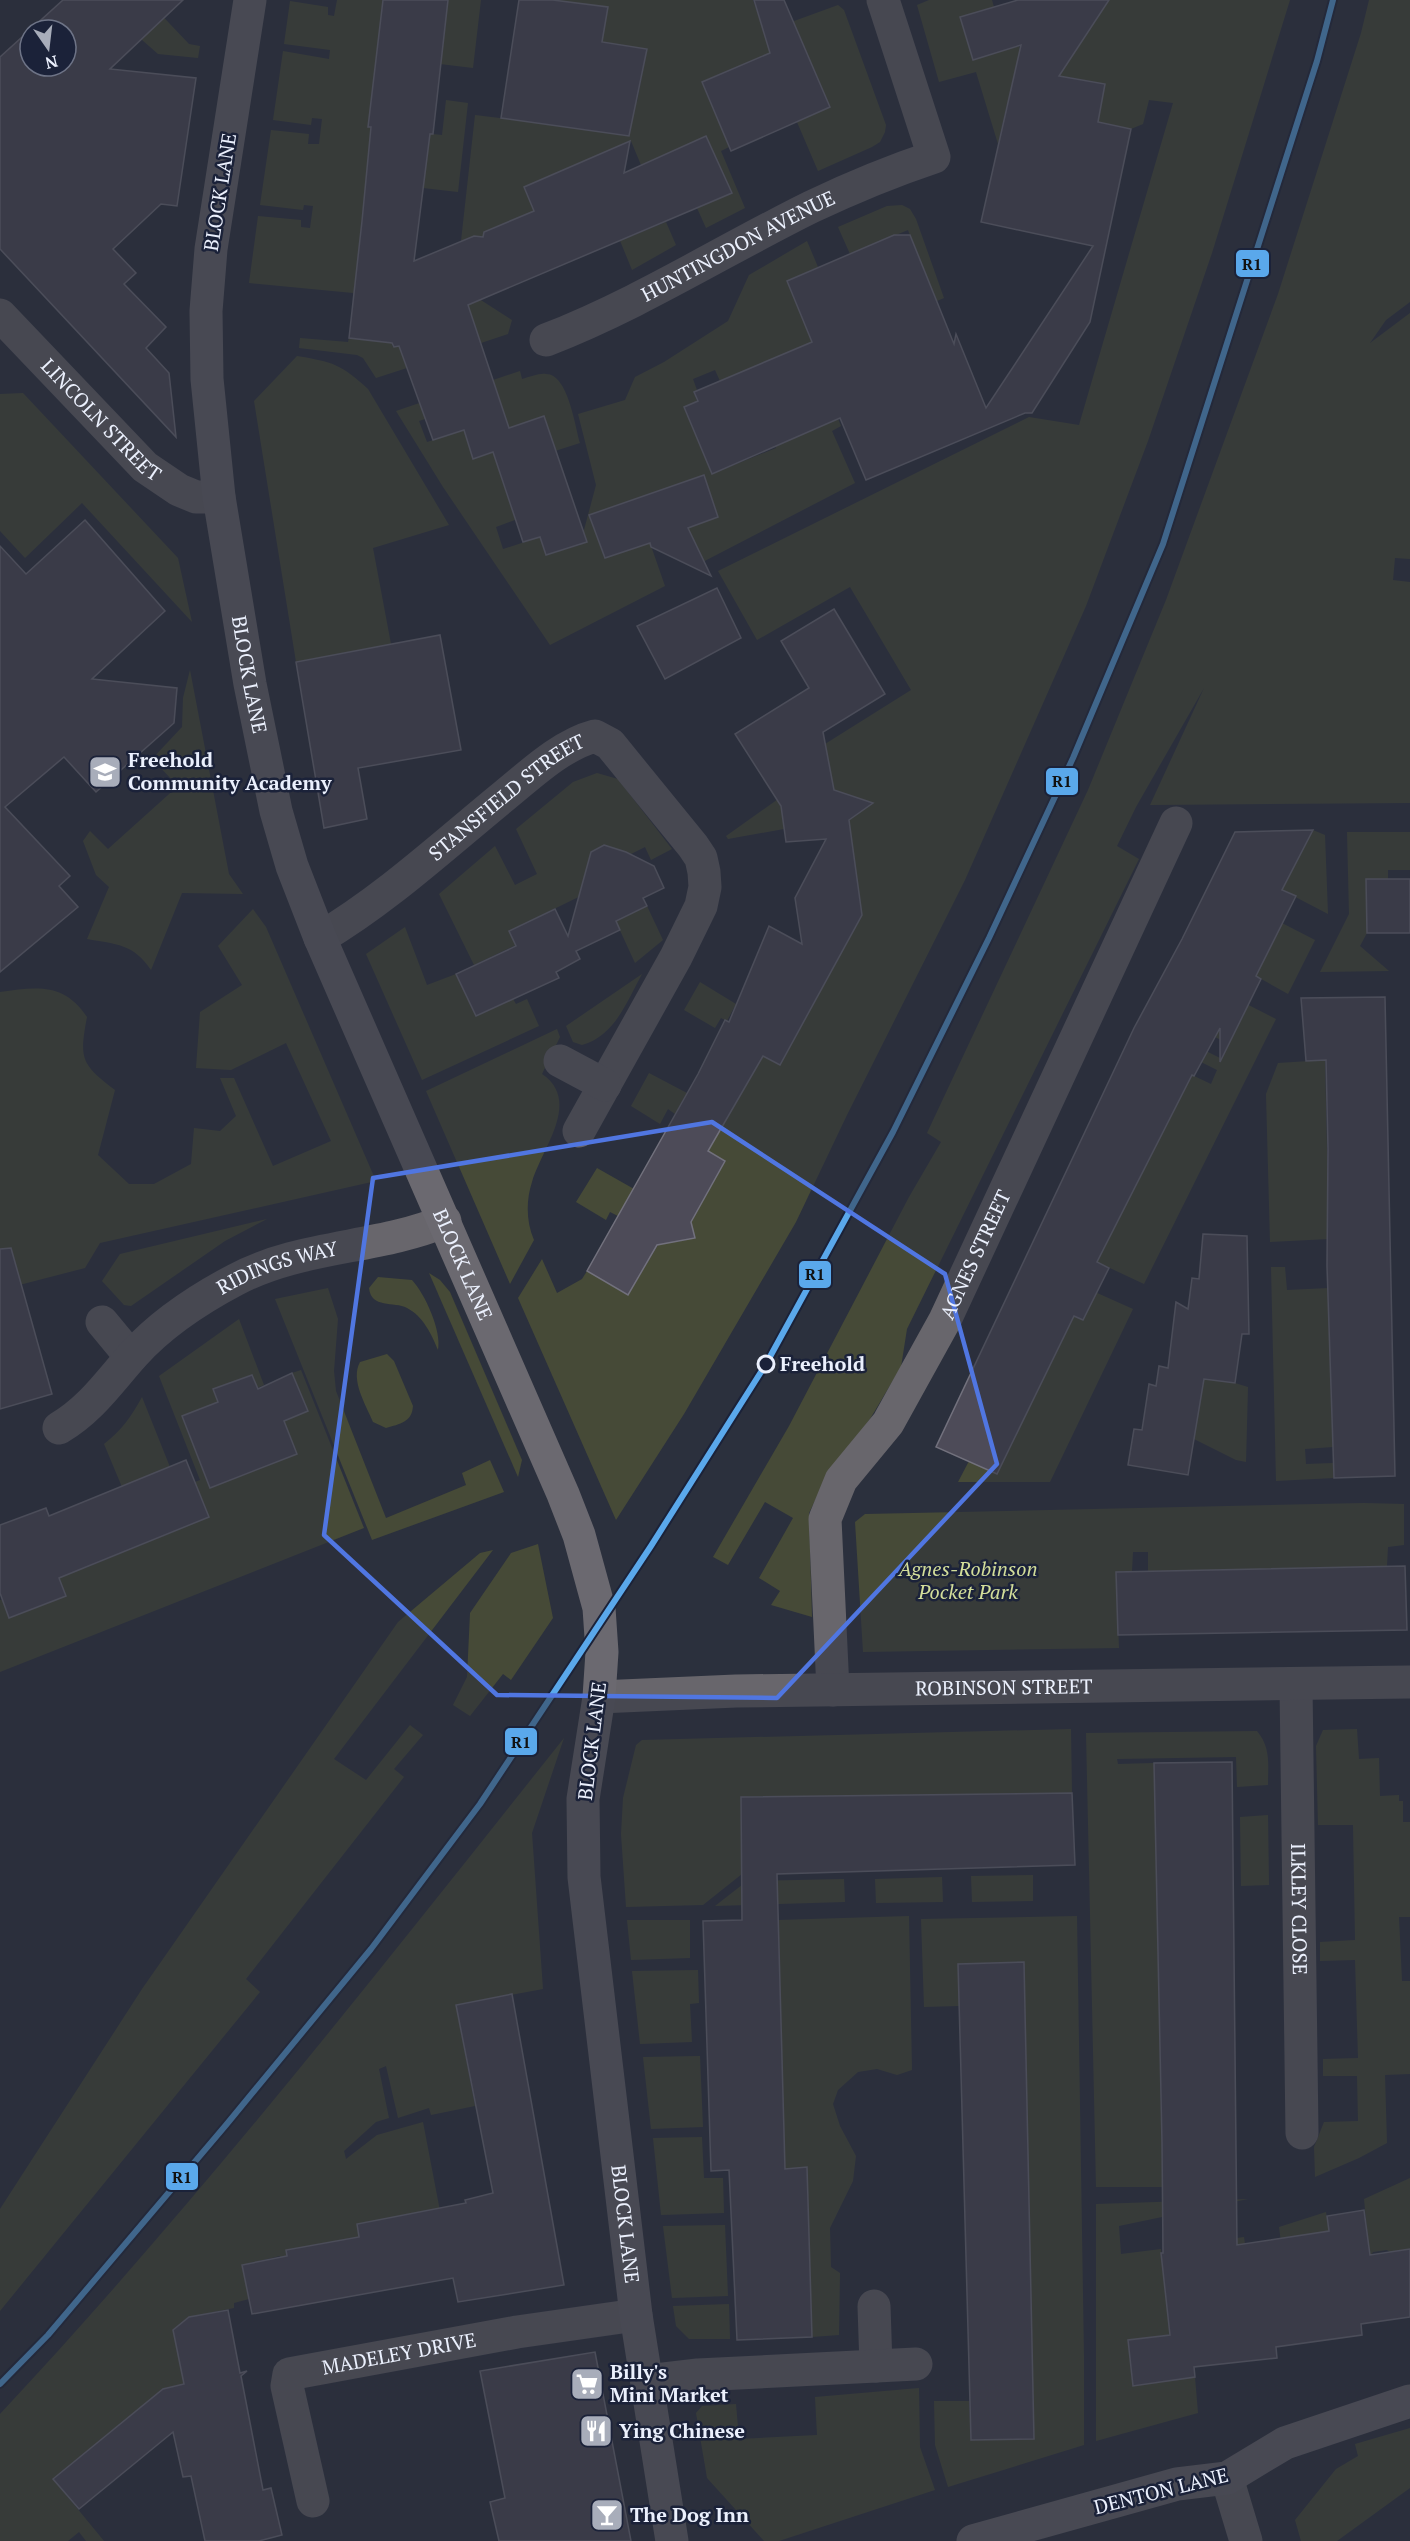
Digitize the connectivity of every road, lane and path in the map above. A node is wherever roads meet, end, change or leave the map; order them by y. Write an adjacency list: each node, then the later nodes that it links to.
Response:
1 (250, 0): 5 (main road, BLOCK LANE)
2 (883, 0): 4 (street, HUNTINGDON AVENUE)
3 (4, 327): 5 (street, LINCOLN STREET)
4 (546, 340)
5 (219, 497): 7 (main road, BLOCK LANE)
6 (1176, 823): 17 (street, AGNES STREET)
7 (320, 938): 9 (street, STANSFIELD STREET); 11 (main road, BLOCK LANE)
8 (560, 1060): 9 (street)
9 (605, 1085): 10 (street, STANSFIELD STREET)
10 (579, 1131)
11 (445, 1221): 13 (street, RIDINGS WAY); 18 (main road, BLOCK LANE)
12 (102, 1322): 13 (street)
13 (131, 1357): 14 (street, RIDINGS WAY)
14 (59, 1428)
15 (1410, 1682): 16 (street, ROBINSON STREET)
16 (1296, 1685): 17 (street, ROBINSON STREET); 19 (street, ILKLEY CLOSE)
17 (833, 1690): 18 (street, ROBINSON STREET)
18 (599, 1697): 21 (main road, BLOCK LANE)
19 (1302, 2133)
20 (874, 2306): 23 (street)
21 (636, 2315): 24 (main road, BLOCK LANE); 27 (street, MADELEY DRIVE)
22 (916, 2364): 23 (street)
23 (876, 2366): 24 (street)
24 (647, 2381): 28 (main road, BLOCK LANE)
25 (1410, 2401): 26 (main road, DENTON LANE)
26 (1227, 2478): 29 (main road, DENTON LANE); 30 (street)
27 (313, 2501)
28 (672, 2541)
29 (973, 2541)
30 (1246, 2541)

